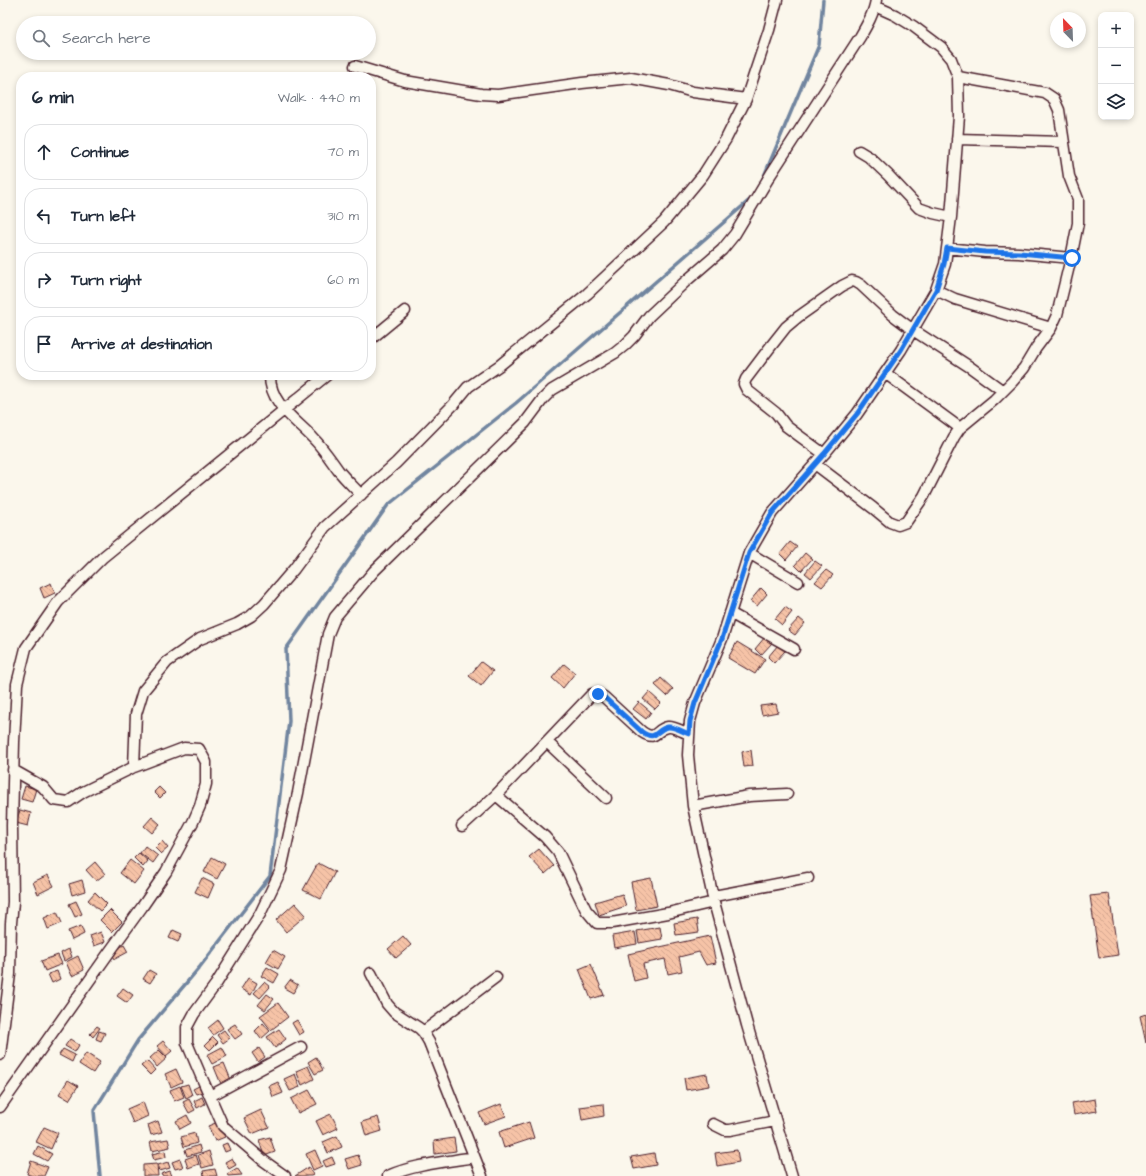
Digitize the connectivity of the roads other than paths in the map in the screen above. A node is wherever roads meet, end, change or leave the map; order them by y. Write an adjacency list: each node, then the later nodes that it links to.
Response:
1 (777, 0): 7 (street)
2 (876, 3): 6 (street); 48 (street)
3 (355, 66): 4 (street)
4 (375, 72)
5 (376, 72): 7 (street)
6 (958, 78): 8 (street); 9 (street)
7 (746, 98): 27 (street)
8 (957, 139): 9 (street); 11 (street)
9 (1063, 142): 13 (street)
10 (859, 150): 11 (street)
11 (951, 217): 12 (street)
12 (947, 248): 13 (street); 14 (street)
13 (1072, 258): 16 (street)
14 (936, 290): 16 (street); 17 (street)
15 (405, 311): 18 (street)
16 (1051, 328): 22 (street)
17 (913, 330): 19 (street); 22 (street); 25 (street)
18 (376, 335)
19 (885, 373): 24 (street); 25 (street)
20 (270, 380): 23 (street)
21 (321, 380): 23 (street)
22 (1003, 391): 24 (street)
23 (284, 410): 27 (street); 35 (street)
24 (960, 428): 26 (street)
25 (824, 454): 26 (street)
26 (815, 464): 28 (street)
27 (361, 495): 34 (street)
28 (749, 553): 29 (street); 30 (street)
29 (798, 582)
30 (730, 613): 31 (street); 32 (street)
31 (794, 649)
32 (689, 734): 33 (street); 39 (street)
33 (547, 742): 37 (street); 38 (street)
34 (134, 767): 35 (street); 49 (street)
35 (13, 770): 47 (street)
36 (787, 794): 39 (street)
37 (496, 795): 40 (street); 42 (street)
38 (606, 798)
39 (693, 806): 42 (street)
40 (462, 826)
41 (808, 878): 42 (street)
42 (714, 899): 50 (street)
43 (371, 973): 45 (street)
44 (496, 977): 45 (street)
45 (423, 1032): 52 (street)
46 (301, 1047): 48 (street)
47 (0, 1055)
48 (210, 1096): 53 (street)
49 (0, 1107)
50 (775, 1121): 51 (street); 56 (street)
51 (713, 1124)
52 (474, 1157): 54 (street); 55 (street)
53 (285, 1176)
54 (388, 1176)
55 (482, 1176)
56 (792, 1176)

